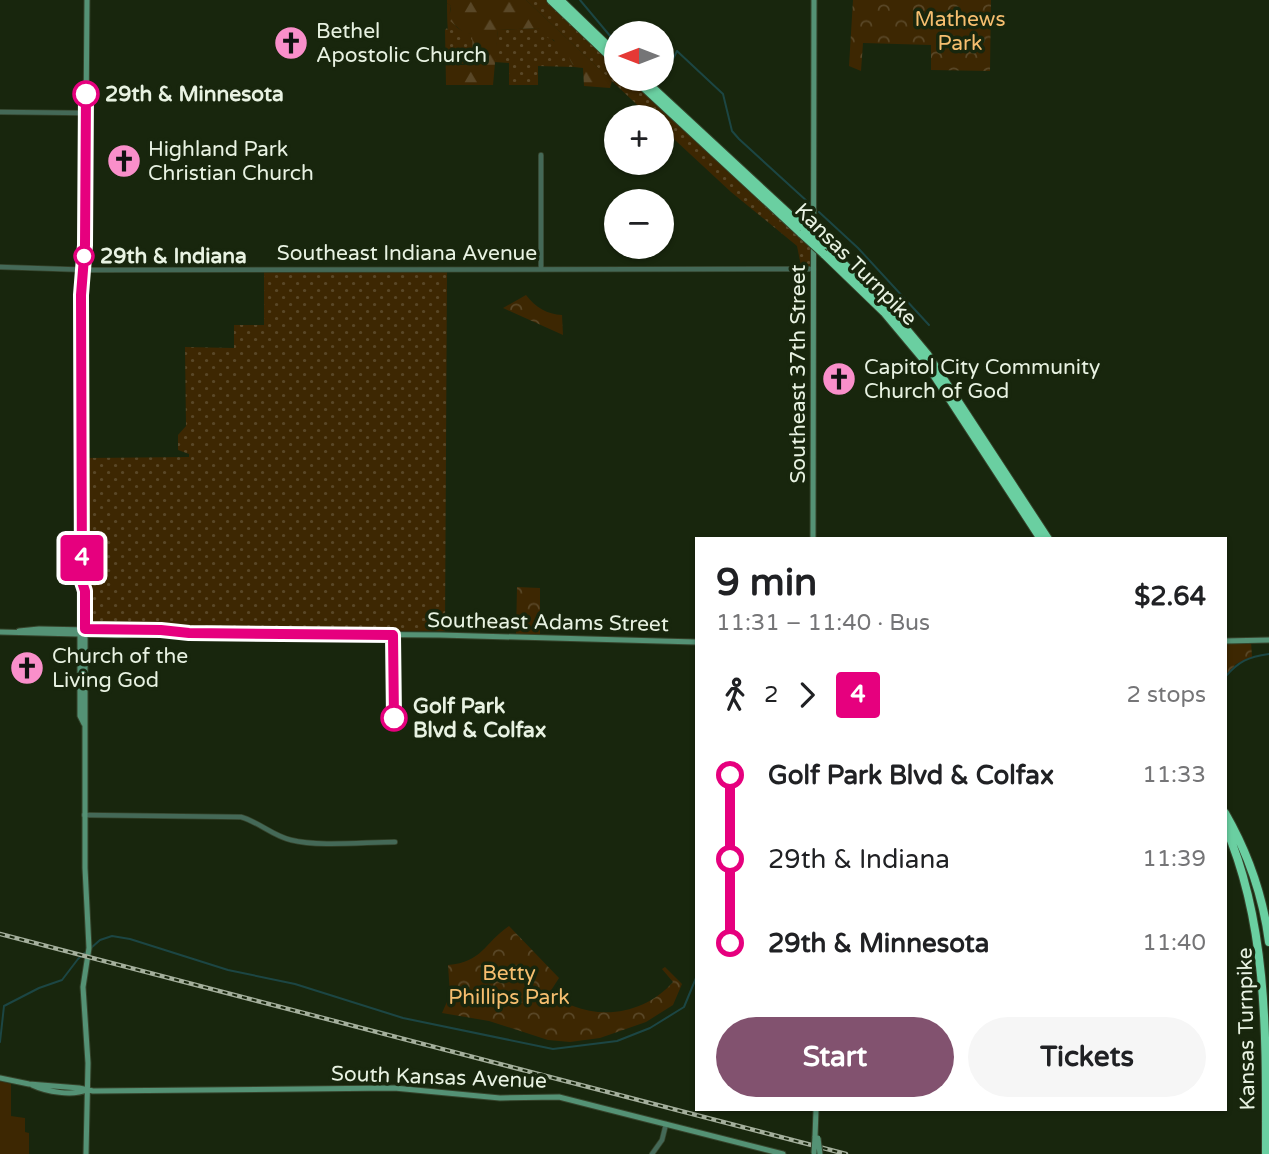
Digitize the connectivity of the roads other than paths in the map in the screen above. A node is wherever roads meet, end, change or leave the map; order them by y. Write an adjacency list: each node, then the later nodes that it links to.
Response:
1 (87, 0): 10 (main road)
2 (551, 0): 6 (highway)
3 (560, 0): 5 (highway)
4 (814, 0): 17 (main road, Southeast 37th Street)
5 (604, 42)
6 (604, 51)
7 (648, 91): 12 (highway, Kansas Turnpike)
8 (656, 91): 12 (highway, Kansas Turnpike)
9 (0, 112): 10 (street)
10 (86, 113): 15 (main road)
11 (541, 155): 16 (street)
12 (803, 231): 13 (highway, Kansas Turnpike, bridge)
13 (824, 250): 19 (highway, Kansas Turnpike); 20 (highway, Kansas Turnpike)
14 (0, 267): 15 (street, Southeast Indiana Avenue)
15 (83, 269): 16 (street, Southeast Indiana Avenue); 22 (main road)
16 (541, 269): 17 (street, Southeast Indiana Avenue)
17 (814, 269): 18 (main road, Southeast 37th Street)
18 (813, 537)
19 (1040, 537)
20 (1047, 537)
21 (0, 632): 22 (main road, Southeast Adams Street)
22 (82, 632): 25 (main road, Southeast Adams Street); 26 (main road)
23 (1269, 640): 24 (main road)
24 (1227, 641)
25 (695, 642)
26 (84, 815): 29 (street); 32 (main road)
27 (1227, 817): 30 (highway, Kansas Turnpike)
28 (1227, 831): 39 (highway, Kansas Turnpike)
29 (395, 842)
30 (1269, 942)
31 (0, 1077): 32 (main road, South Kansas Avenue)
32 (87, 1090): 34 (main road, South Kansas Avenue); 35 (main road)
33 (816, 1111): 38 (main road, bridge)
34 (667, 1123): 36 (street); 37 (main road, South Kansas Avenue)
35 (86, 1154)
36 (652, 1154)
37 (783, 1154)
38 (816, 1154)
39 (1266, 1154)

